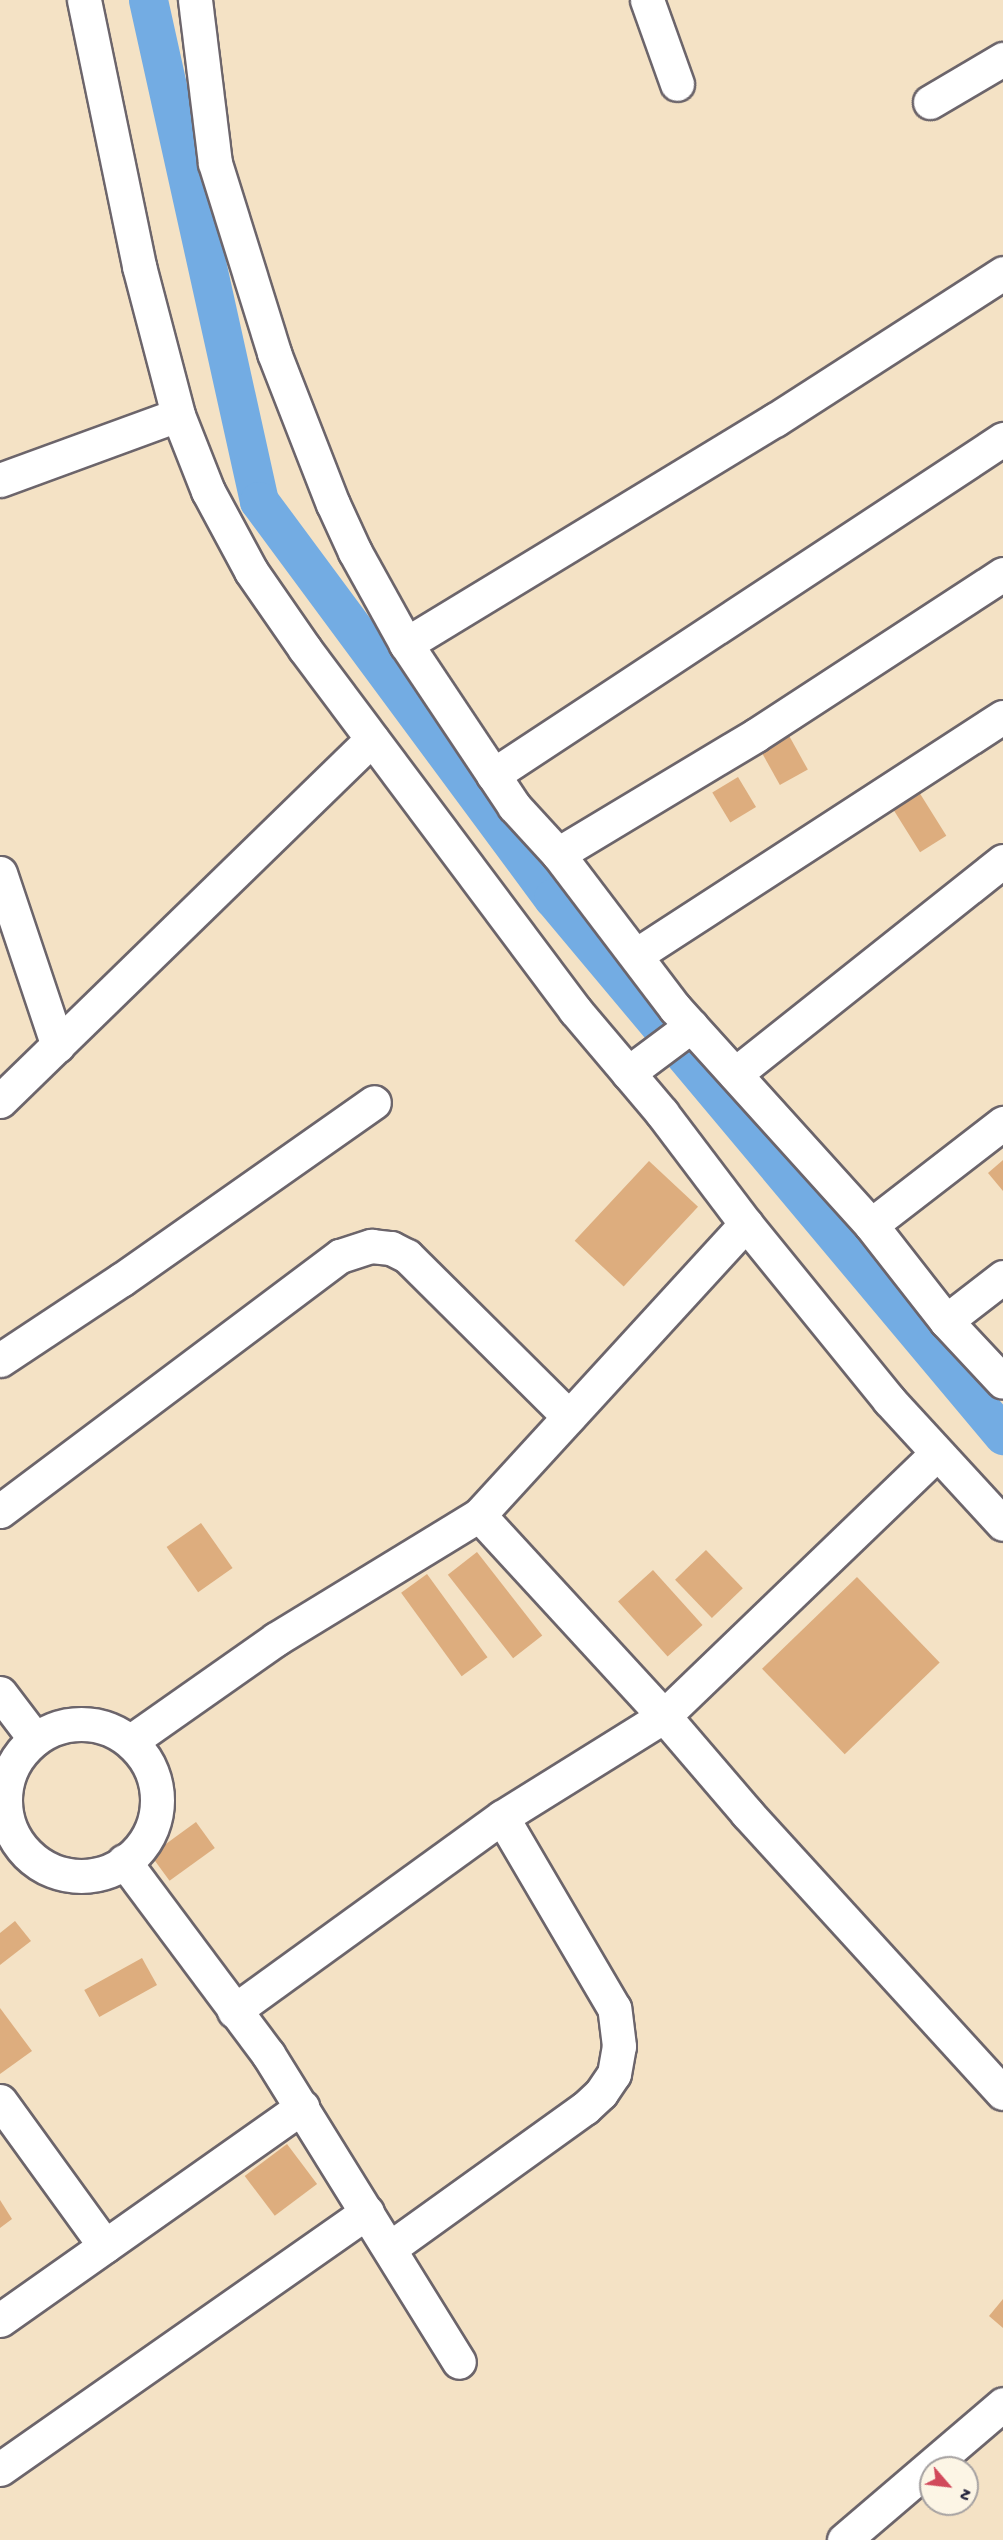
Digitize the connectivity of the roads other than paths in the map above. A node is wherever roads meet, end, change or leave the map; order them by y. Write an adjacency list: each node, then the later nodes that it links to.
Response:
1 (84, 0): 8 (street)
2 (195, 0): 12 (street)
3 (647, 0): 5 (street)
4 (1003, 59): 6 (street)
5 (676, 84)
6 (930, 102)
7 (1003, 273): 12 (street)
8 (178, 415): 10 (street); 14 (street)
9 (1003, 439): 15 (street)
10 (0, 480)
11 (1003, 574): 16 (street)
12 (406, 644): 15 (street)
13 (1003, 717): 19 (street)
14 (372, 738): 21 (street); 22 (street)
15 (493, 776): 16 (street)
16 (558, 854): 19 (street)
17 (1003, 861): 23 (street)
18 (0, 873): 21 (street)
19 (636, 956): 20 (street)
20 (686, 1030): 22 (street); 23 (street)
21 (58, 1046): 24 (street)
22 (635, 1067): 27 (street)
23 (735, 1074): 28 (street)
24 (0, 1101)
25 (374, 1102): 31 (street)
26 (1003, 1123): 28 (street)
27 (746, 1224): 33 (street); 34 (street)
28 (871, 1225): 30 (street)
29 (1003, 1277): 30 (street)
30 (946, 1320): 32 (street)
31 (0, 1360)
32 (1003, 1382)
33 (569, 1417): 35 (street); 36 (street)
34 (937, 1453): 37 (street); 39 (street)
35 (0, 1511)
36 (479, 1515): 39 (street); 41 (street)
37 (1003, 1524)
38 (0, 1693): 40 (street)
39 (664, 1716): 42 (street); 46 (street)
40 (35, 1739): 41 (street); 43 (street)
41 (131, 1741): 44 (street)
42 (502, 1817): 45 (street); 51 (street)
43 (6, 1835): 44 (street)
44 (124, 1861): 45 (street)
45 (234, 2011): 48 (street)
46 (1003, 2093)
47 (0, 2101): 50 (street)
48 (302, 2107): 49 (street); 50 (street)
49 (367, 2212): 51 (street); 55 (street)
50 (105, 2246): 52 (street)
51 (390, 2248): 53 (street)
52 (0, 2320)
53 (459, 2362)
54 (1003, 2404): 56 (street)
55 (0, 2469)
56 (844, 2540)

